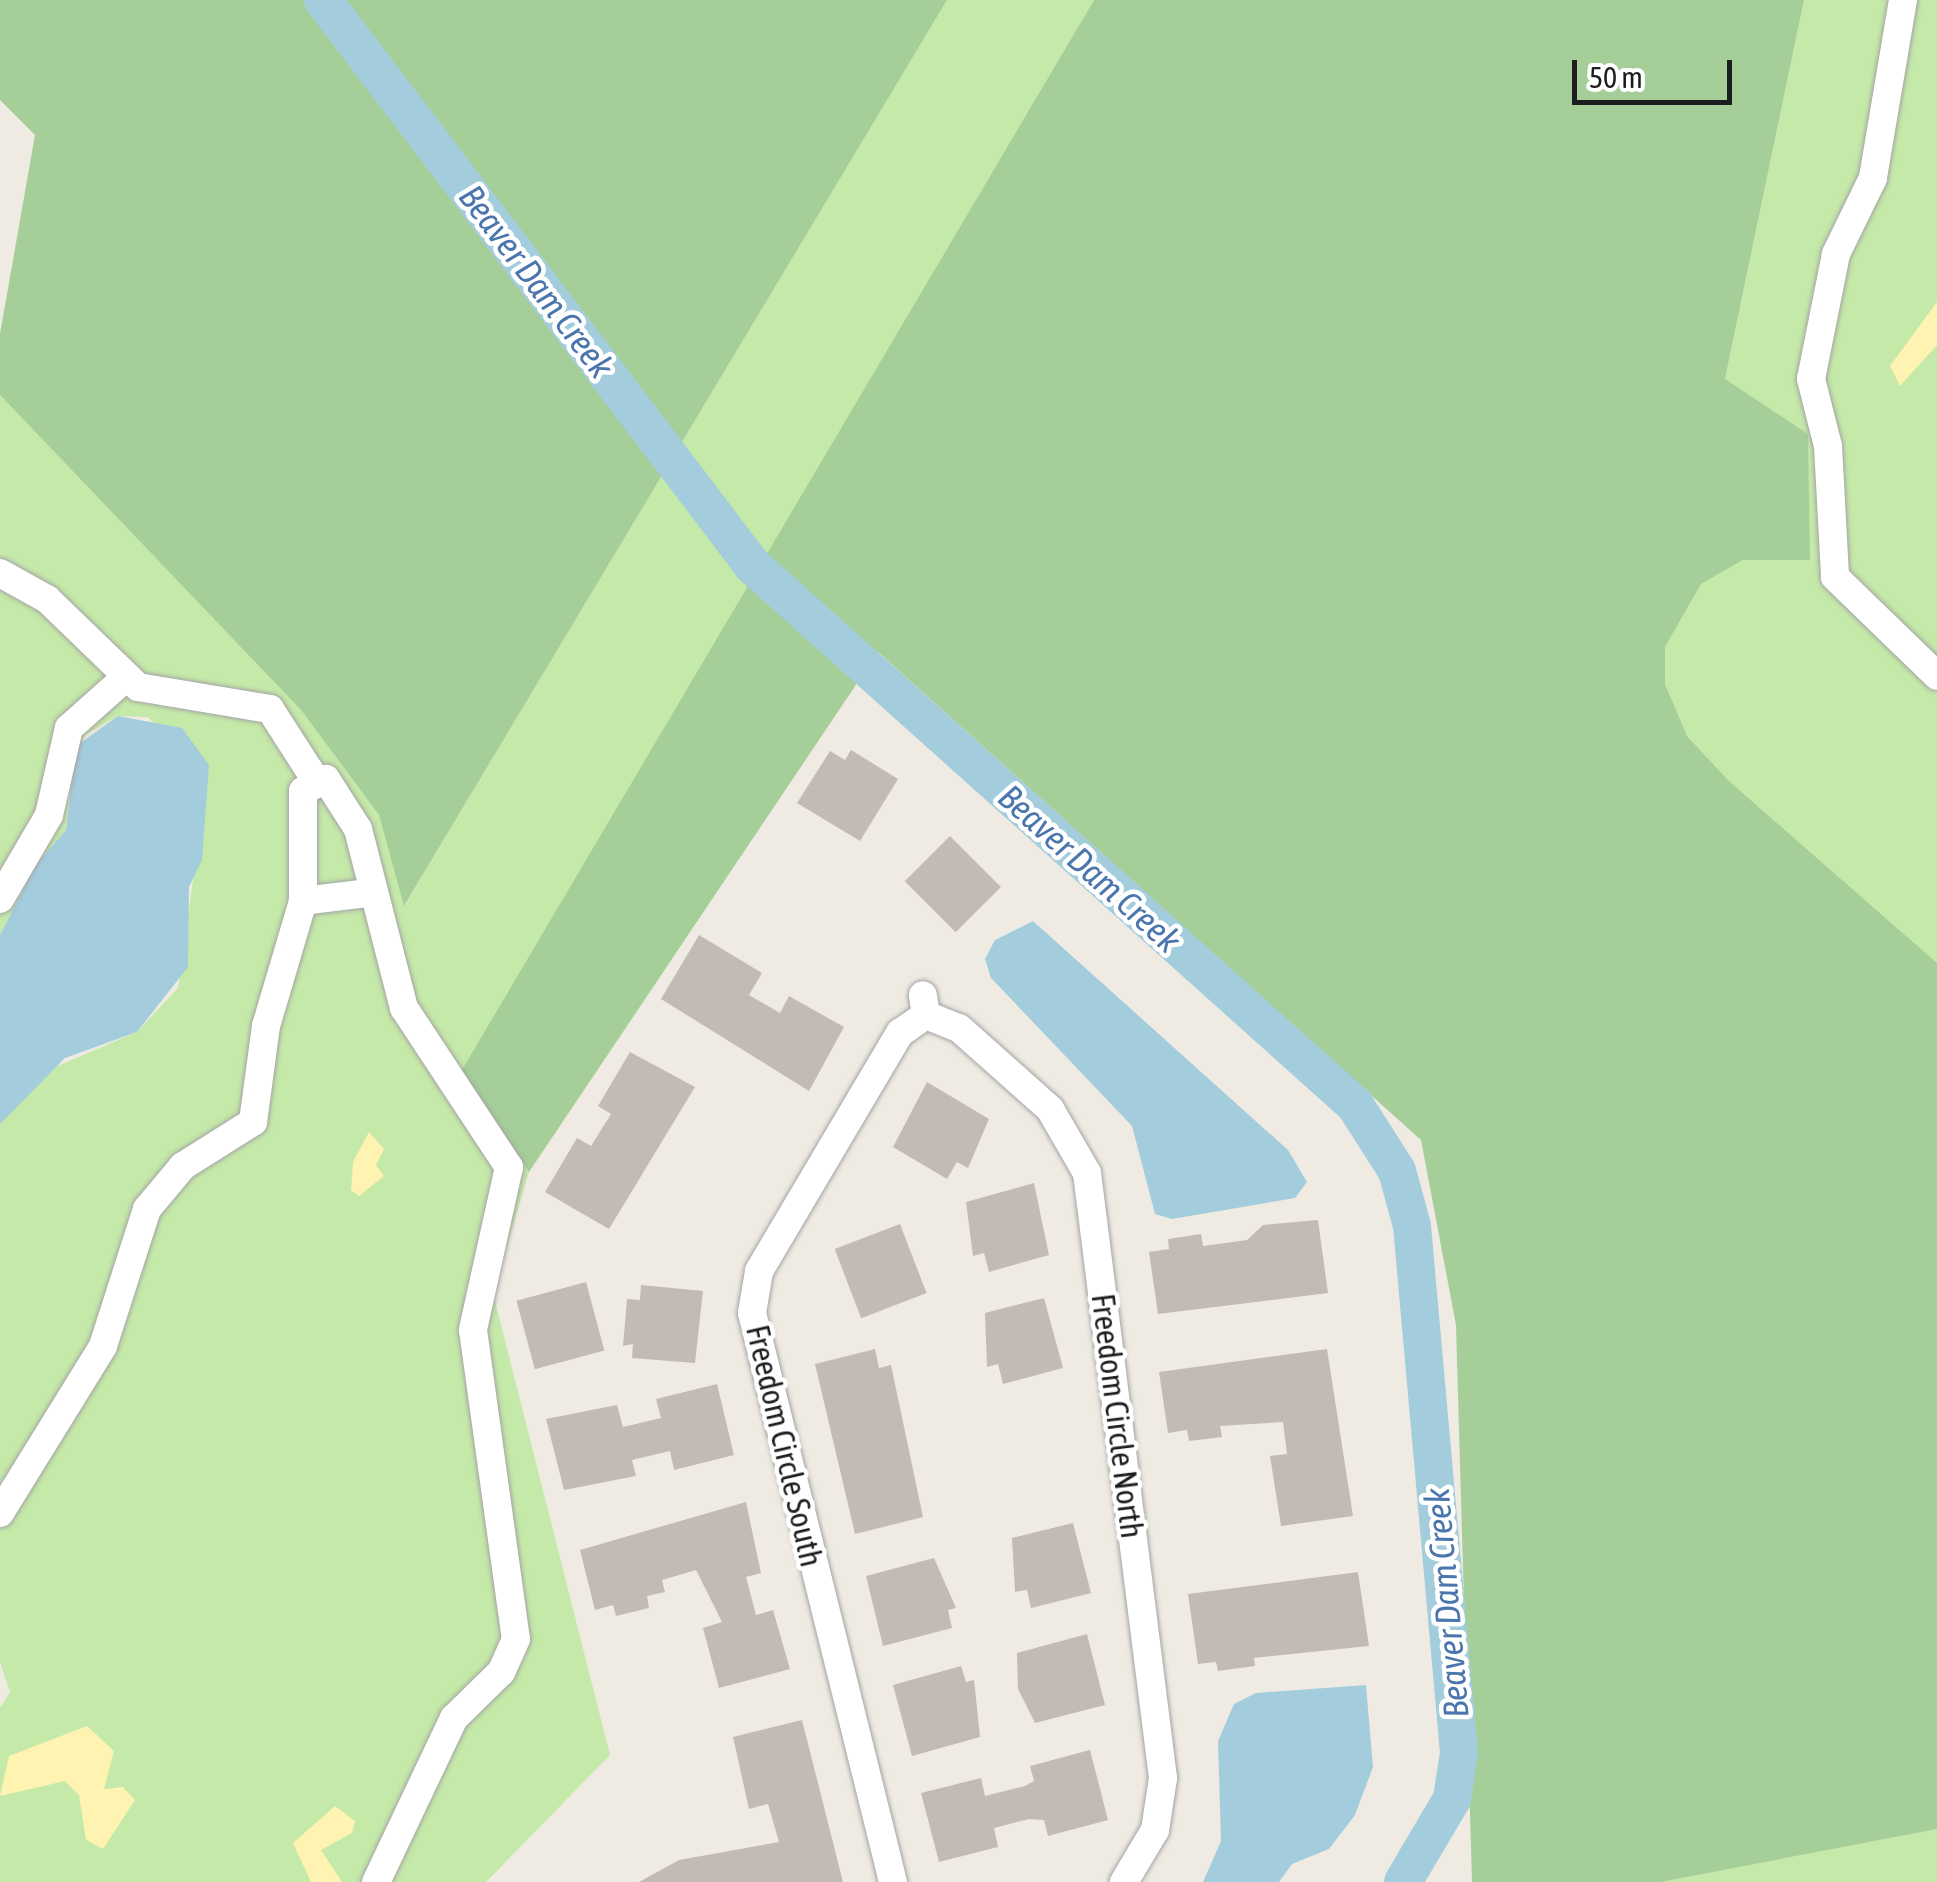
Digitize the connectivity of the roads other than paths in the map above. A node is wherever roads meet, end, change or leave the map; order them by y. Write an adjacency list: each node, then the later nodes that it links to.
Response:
1 (1903, 0): 3 (street)
2 (0, 573): 4 (street)
3 (1937, 676)
4 (124, 678): 5 (street); 7 (street)
5 (314, 780): 6 (street); 8 (street)
6 (368, 893): 8 (street); 11 (street)
7 (0, 899)
8 (303, 901): 10 (street)
9 (924, 1005): 12 (street, Freedom Circle South); 13 (street, Freedom Circle North)
10 (0, 1513)
11 (376, 1882)
12 (893, 1882)
13 (1124, 1882)

